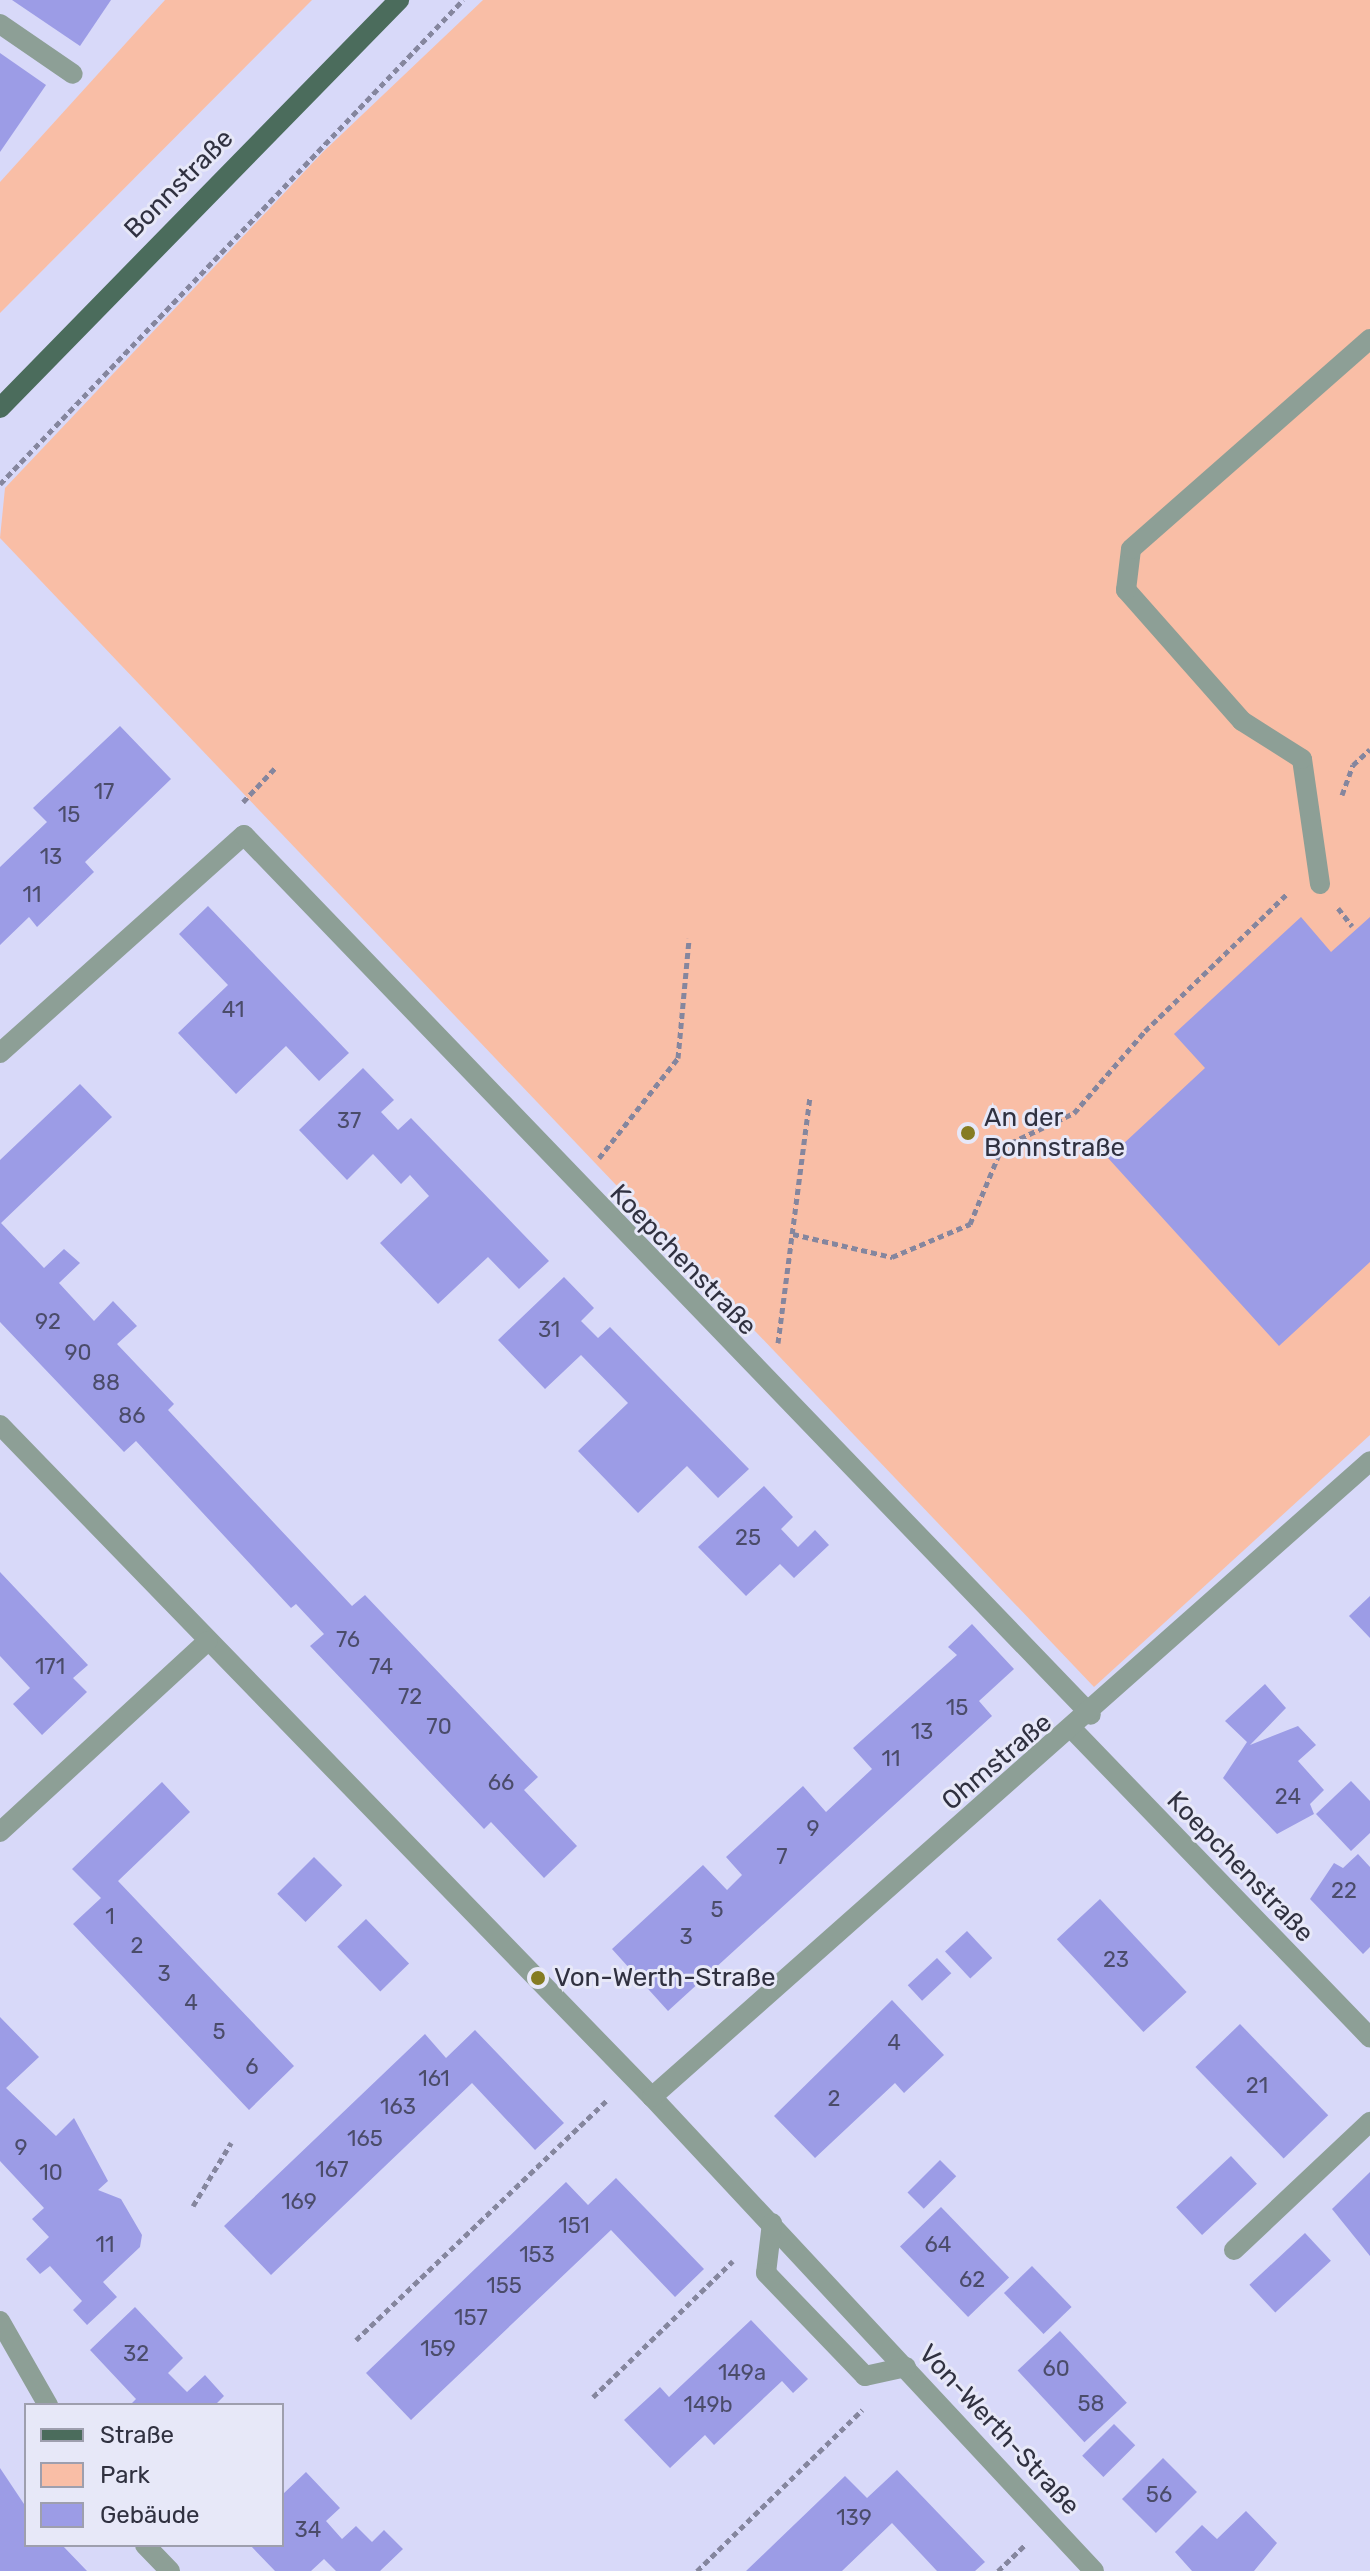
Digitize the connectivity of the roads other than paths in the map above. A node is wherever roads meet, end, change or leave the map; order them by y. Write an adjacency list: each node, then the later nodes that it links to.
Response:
1 (399, 0): 5 (main road, Bonnstraße)
2 (0, 24): 3 (street)
3 (73, 74)
4 (1370, 339): 6 (street)
5 (0, 408)
6 (1320, 884)
7 (0, 1053): 11 (street, Koepchenstraße)
8 (0, 1425): 10 (street, Von-Werth-Straße)
9 (1370, 1461): 11 (street, Ohmstraße)
10 (208, 1641): 13 (street); 15 (street, Von-Werth-Straße)
11 (1091, 1715): 12 (street, Ohmstraße)
12 (1074, 1731): 14 (street, Koepchenstraße); 15 (street, Ohmstraße)
13 (0, 1832)
14 (1370, 2038)
15 (652, 2097): 17 (street, Von-Werth-Straße)
16 (1370, 2122): 18 (street)
17 (772, 2223): 20 (street, Von-Werth-Straße); 20 (street)
18 (1234, 2250)
19 (0, 2321): 21 (street)
20 (906, 2367): 24 (street, Von-Werth-Straße)
21 (47, 2403)
22 (147, 2547): 23 (street)
23 (170, 2571)
24 (1094, 2571)

